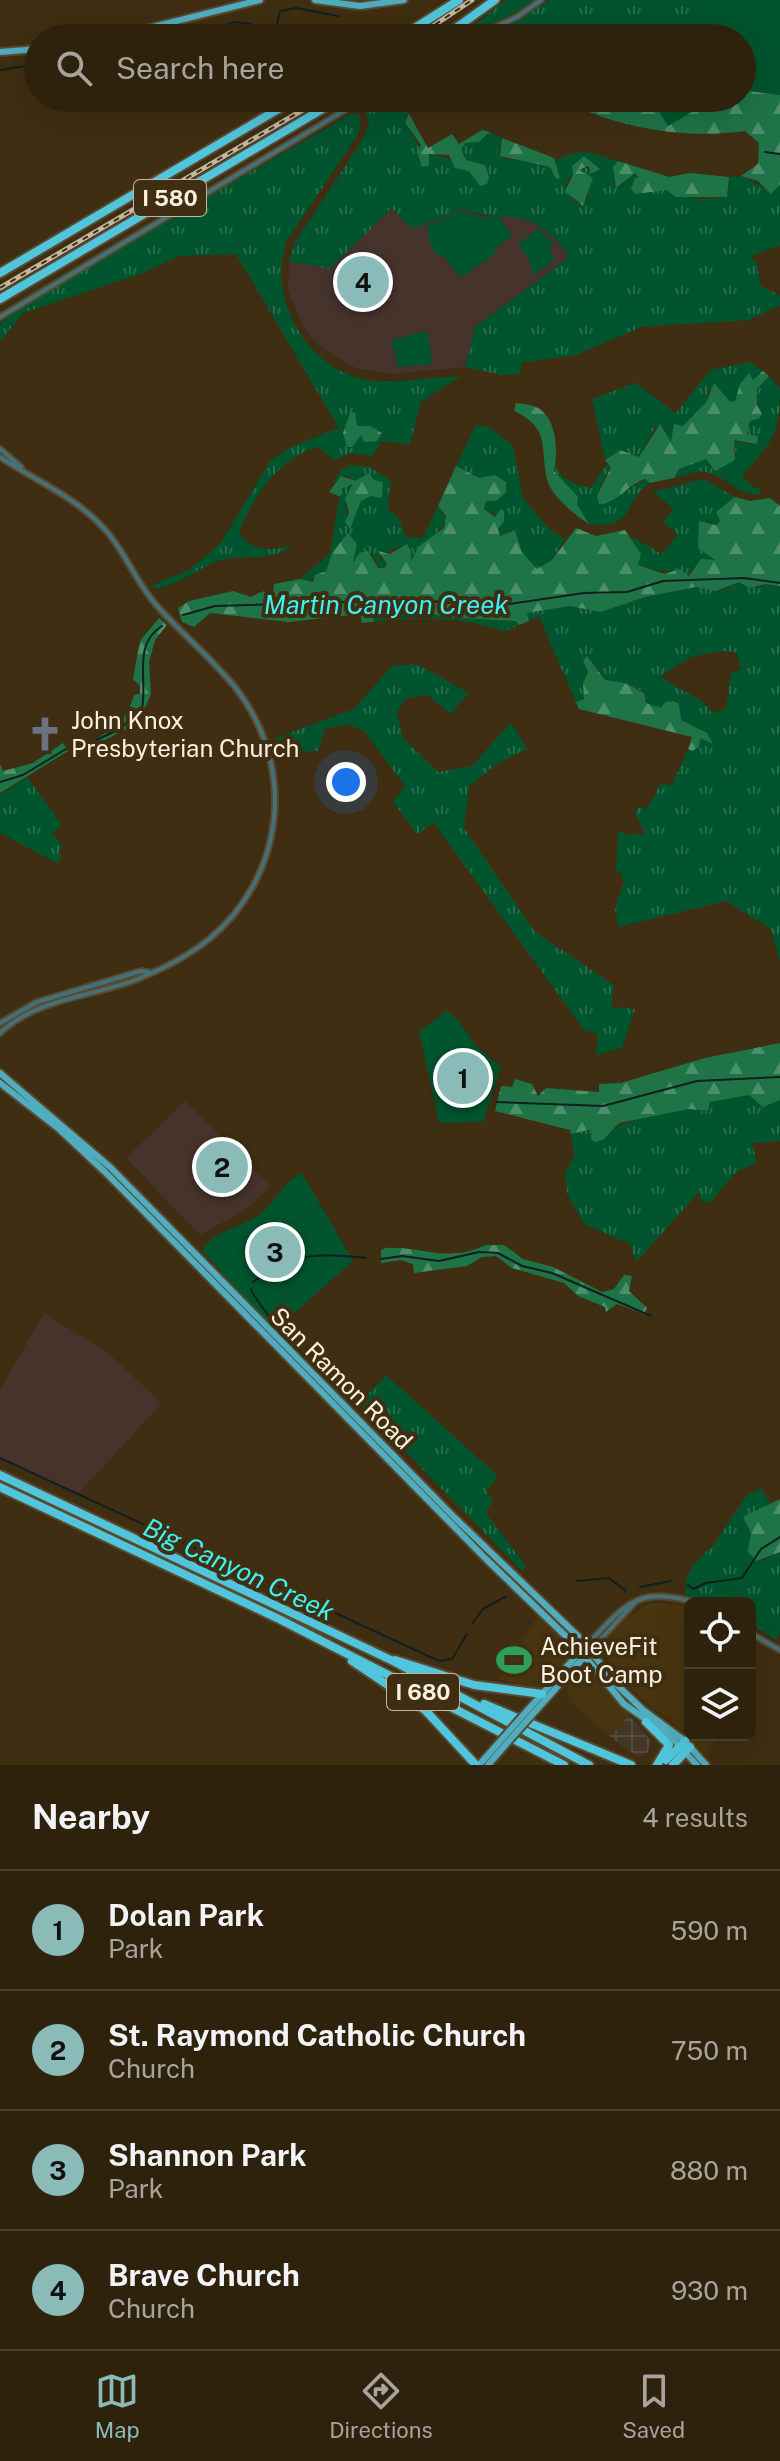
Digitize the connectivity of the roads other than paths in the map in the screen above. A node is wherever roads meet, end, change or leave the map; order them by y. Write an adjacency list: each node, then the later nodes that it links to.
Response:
1 (260, 0): 7 (main road)
2 (315, 0): 3 (main road)
3 (404, 0)
4 (459, 0): 8 (highway)
5 (495, 0): 9 (highway)
6 (541, 0): 10 (street)
7 (165, 24)
8 (421, 24)
9 (462, 24)
10 (502, 24)
11 (24, 50): 12 (main road)
12 (0, 52)
13 (273, 112): 16 (highway, I 580)
14 (317, 112): 17 (highway, I 580)
15 (342, 112): 18 (street)
16 (0, 273)
17 (0, 299)
18 (0, 317)
19 (0, 449): 21 (street)
20 (0, 457): 21 (street)
21 (22, 469): 22 (street)
22 (148, 972): 23 (street); 24 (street)
23 (0, 1023)
24 (0, 1033)
25 (0, 1073): 32 (main road, San Ramon Road)
26 (0, 1083): 32 (main road, San Ramon Road)
27 (0, 1475): 34 (highway, I 680)
28 (0, 1487): 33 (highway, I 680)
29 (684, 1601): 32 (street)
30 (756, 1636): 31 (street)
31 (780, 1650)
32 (585, 1651): 36 (main road); 37 (main road); 38 (main road); 38 (main road)
33 (348, 1656): 41 (highway); 43 (highway, I 680)
34 (391, 1660): 35 (highway, I 680); 36 (highway)
35 (425, 1679): 44 (highway, I 680); 45 (highway)
36 (542, 1694): 37 (main road)
37 (528, 1715): 40 (main road, bridge)
38 (648, 1718): 39 (main road); 46 (highway)
39 (685, 1746): 46 (highway); 47 (highway); 48 (main road); 49 (main road)
40 (498, 1749): 41 (main road); 42 (main road)
41 (478, 1765)
42 (488, 1765)
43 (564, 1765)
44 (589, 1765)
45 (631, 1765)
46 (658, 1765)
47 (673, 1765)
48 (697, 1765)
49 (706, 1765)

